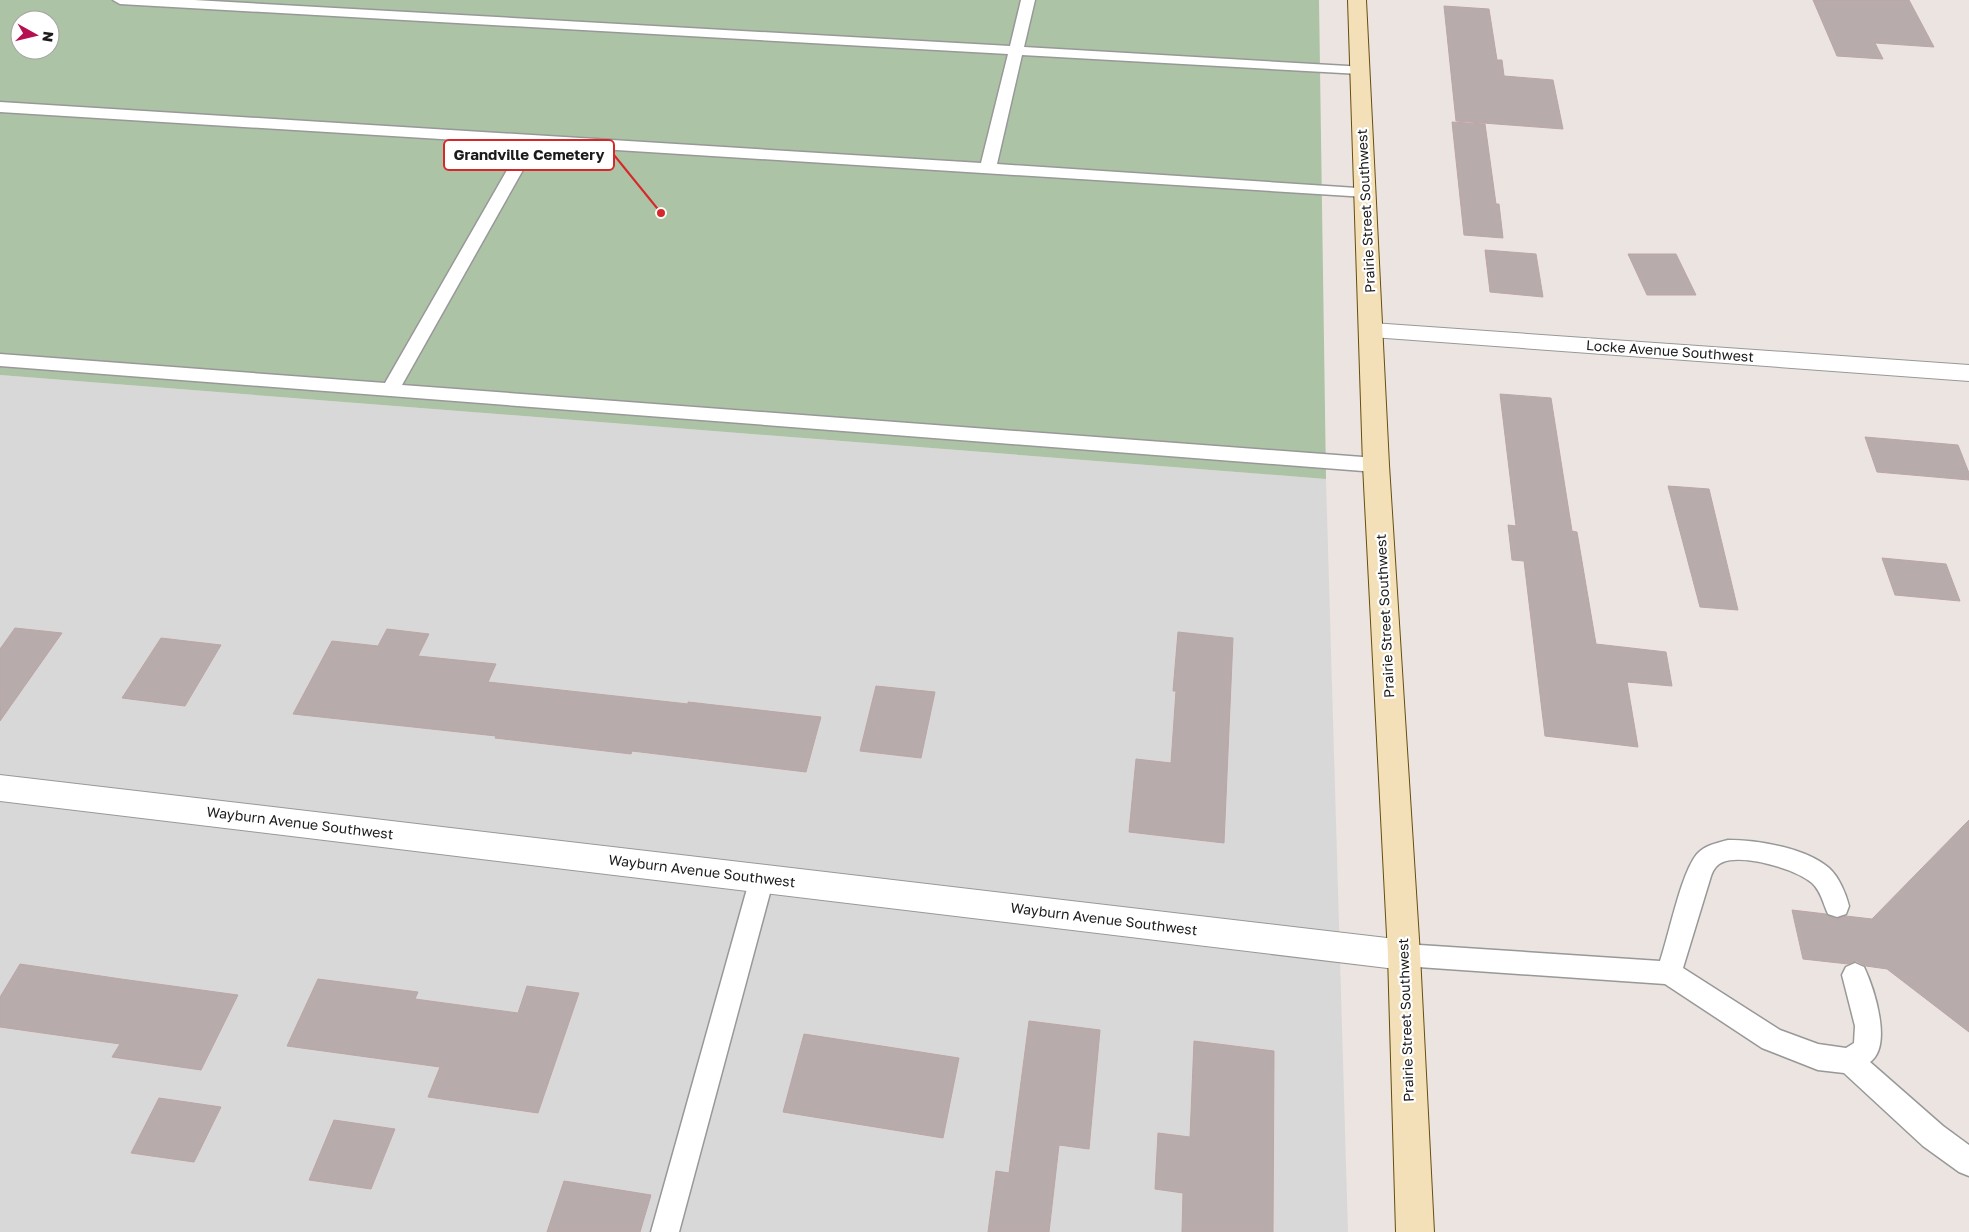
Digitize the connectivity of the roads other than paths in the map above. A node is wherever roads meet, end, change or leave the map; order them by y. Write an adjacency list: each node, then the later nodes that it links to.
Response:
1 (120, 0): 4 (lane)
2 (1028, 0): 4 (lane)
3 (1357, 0): 5 (street, Prairie Street Southwest)
4 (1016, 51): 5 (lane); 8 (lane)
5 (1360, 70): 9 (street, Prairie Street Southwest)
6 (0, 107): 7 (lane)
7 (532, 140): 8 (lane); 13 (lane)
8 (988, 168): 9 (lane)
9 (1366, 192): 10 (street, Prairie Street Southwest)
10 (1372, 330): 12 (street, Locke Avenue Southwest); 14 (street, Prairie Street Southwest)
11 (0, 360): 13 (lane)
12 (1969, 373)
13 (390, 390): 14 (lane)
14 (1376, 465): 18 (street, Prairie Street Southwest)
15 (0, 788): 16 (street, Wayburn Avenue Southwest)
16 (762, 878): 18 (street, Wayburn Avenue Southwest); 23 (lane)
17 (1837, 906): 19 (lane)
18 (1404, 955): 19 (lane); 24 (street, Prairie Street Southwest)
19 (1669, 973): 21 (lane)
20 (1855, 975): 21 (lane)
21 (1850, 1061): 22 (lane)
22 (1969, 1162)
23 (665, 1232)
24 (1415, 1232)

